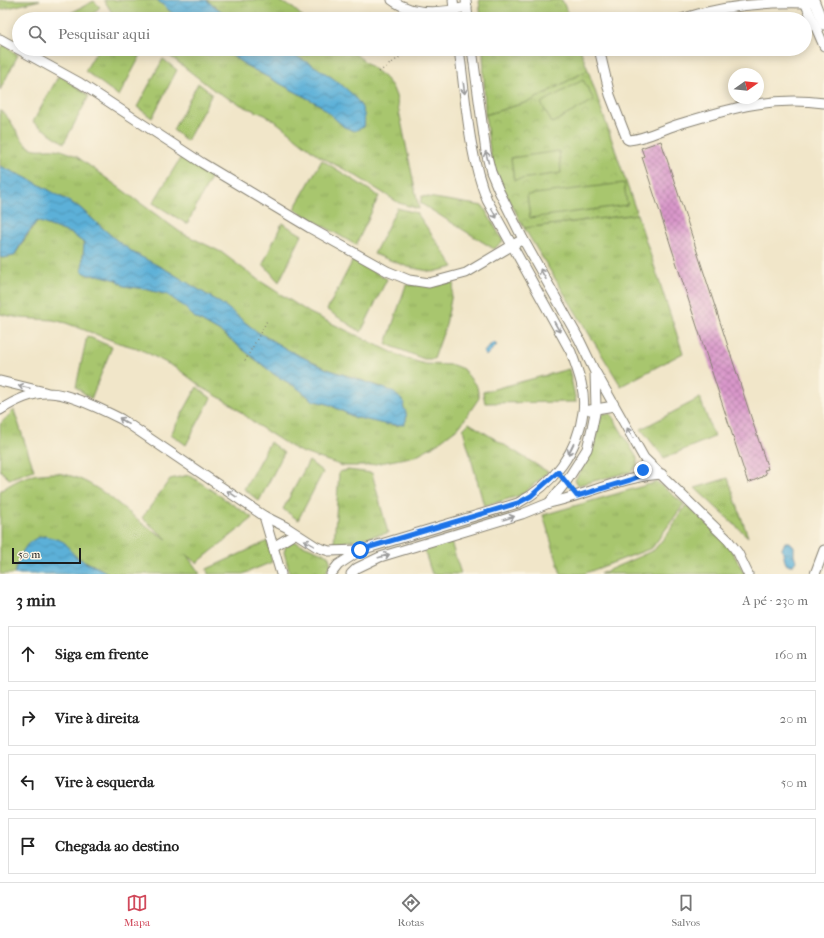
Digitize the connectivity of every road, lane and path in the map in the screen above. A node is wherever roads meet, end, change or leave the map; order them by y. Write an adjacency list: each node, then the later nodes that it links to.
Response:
1 (392, 0): 5 (street)
2 (453, 0): 6 (street)
3 (809, 1): 8 (street); 9 (street); 12 (street)
4 (466, 3): 7 (street)
5 (429, 12)
6 (455, 12)
7 (458, 12)
8 (708, 12)
9 (824, 25)
10 (0, 39): 11 (street)
11 (12, 46)
12 (824, 46)
13 (31, 56): 21 (street)
14 (401, 56): 18 (path)
15 (460, 56): 21 (street, one-way to 21)
16 (473, 56): 20 (street, one-way to 16)
17 (601, 56): 19 (street)
18 (379, 72)
19 (824, 103)
20 (523, 239): 21 (street); 24 (street, one-way to 20)
21 (513, 247): 30 (street, one-way to 30)
22 (268, 319): 23 (path)
23 (245, 361)
24 (595, 372): 27 (street); 28 (street)
25 (0, 381): 26 (street, one-way to 25)
26 (49, 393): 29 (street); 38 (street, one-way to 26)
27 (614, 406): 28 (street); 31 (street, one-way to 27)
28 (596, 408): 30 (street); 35 (street)
29 (0, 410)
30 (584, 411): 32 (street, one-way to 32)
31 (644, 458): 33 (street); 34 (street)
32 (558, 472): 35 (street); 41 (street)
33 (662, 474): 34 (street); 48 (street)
34 (640, 476): 36 (street)
35 (566, 482): 36 (street); 37 (street)
36 (577, 496): 37 (street)
37 (549, 503): 47 (street, one-way to 37)
38 (264, 516): 39 (street); 40 (street)
39 (295, 534): 40 (street); 43 (street, one-way to 39)
40 (273, 547): 45 (street)
41 (360, 550): 43 (street); 44 (street)
42 (824, 550): 49 (street)
43 (329, 551): 44 (street)
44 (340, 569): 46 (street)
45 (281, 574)
46 (332, 574)
47 (351, 574)
48 (748, 574)
49 (815, 574)

